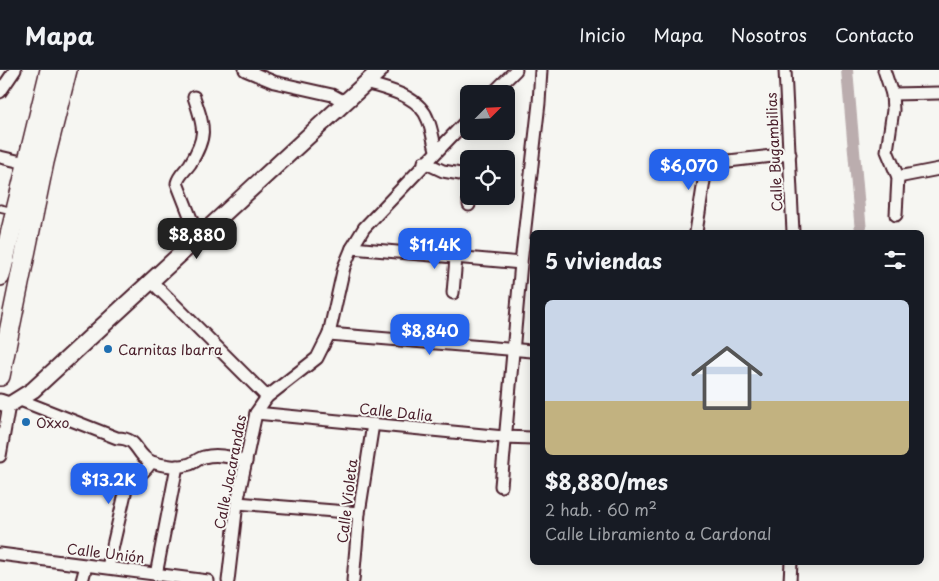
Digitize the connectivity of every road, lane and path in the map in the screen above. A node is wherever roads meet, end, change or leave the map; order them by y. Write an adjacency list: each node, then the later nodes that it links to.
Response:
1 (15, 70): 12 (street)
2 (50, 70): 22 (main road)
3 (67, 70): 40 (main road)
4 (245, 70): 16 (street)
5 (380, 70): 10 (street)
6 (516, 70): 11 (street)
7 (540, 70): 33 (street)
8 (785, 70): 19 (street, Calle Bugambilias)
9 (884, 70): 14 (street)
10 (366, 83): 16 (street); 18 (street)
11 (501, 85)
12 (0, 92)
13 (939, 93): 14 (street)
14 (892, 94): 25 (street)
15 (194, 97): 30 (street)
16 (345, 102): 30 (street)
17 (460, 127): 18 (street, Calle Jacarandas)
18 (436, 150): 21 (street, Calle Jacarandas)
19 (790, 154): 28 (street); 29 (street, Calle Bugambilias)
20 (0, 156): 22 (street)
21 (424, 162): 24 (street); 31 (street, Calle Jacarandas)
22 (26, 163): 26 (main road)
23 (939, 169): 25 (street)
24 (460, 174)
25 (898, 177): 27 (street)
26 (7, 210): 34 (main road)
27 (896, 214)
28 (696, 230)
29 (793, 230)
30 (199, 238): 35 (street)
31 (352, 248): 32 (street); 37 (street, Calle Jacarandas)
32 (456, 258): 33 (street); 36 (street)
33 (521, 262): 38 (street)
34 (0, 276)
35 (151, 281): 41 (street); 42 (street)
36 (453, 293)
37 (329, 334): 38 (street); 41 (street, Calle Jacarandas)
38 (513, 351): 39 (street); 45 (street)
39 (530, 351)
40 (0, 376)
41 (267, 397): 43 (street, Calle Jacarandas)
42 (10, 402): 47 (street); 48 (street)
43 (256, 413): 44 (street, Calle Dalia); 49 (street, Calle Jacarandas)
44 (373, 424): 45 (street, Calle Dalia); 53 (street, Calle Violeta)
45 (504, 437): 46 (street, Calle Dalia); 51 (street)
46 (530, 438)
47 (0, 456)
48 (151, 462): 50 (street); 57 (street)
49 (246, 462): 50 (street); 52 (street, Calle Jacarandas)
50 (178, 466): 58 (street)
51 (501, 486)
52 (237, 503): 53 (street); 62 (street, Calle Jacarandas)
53 (360, 513): 63 (street, Calle Violeta)
54 (0, 554): 56 (street, Calle Unión)
55 (790, 565): 64 (street)
56 (86, 566): 57 (street, Calle Unión); 60 (street)
57 (108, 567): 58 (street, Calle Unión)
58 (156, 575): 59 (street, Calle Unión)
59 (176, 579): 61 (street, Calle Unión)
60 (82, 581)
61 (208, 581)
62 (228, 581)
63 (353, 581)
64 (790, 581)

